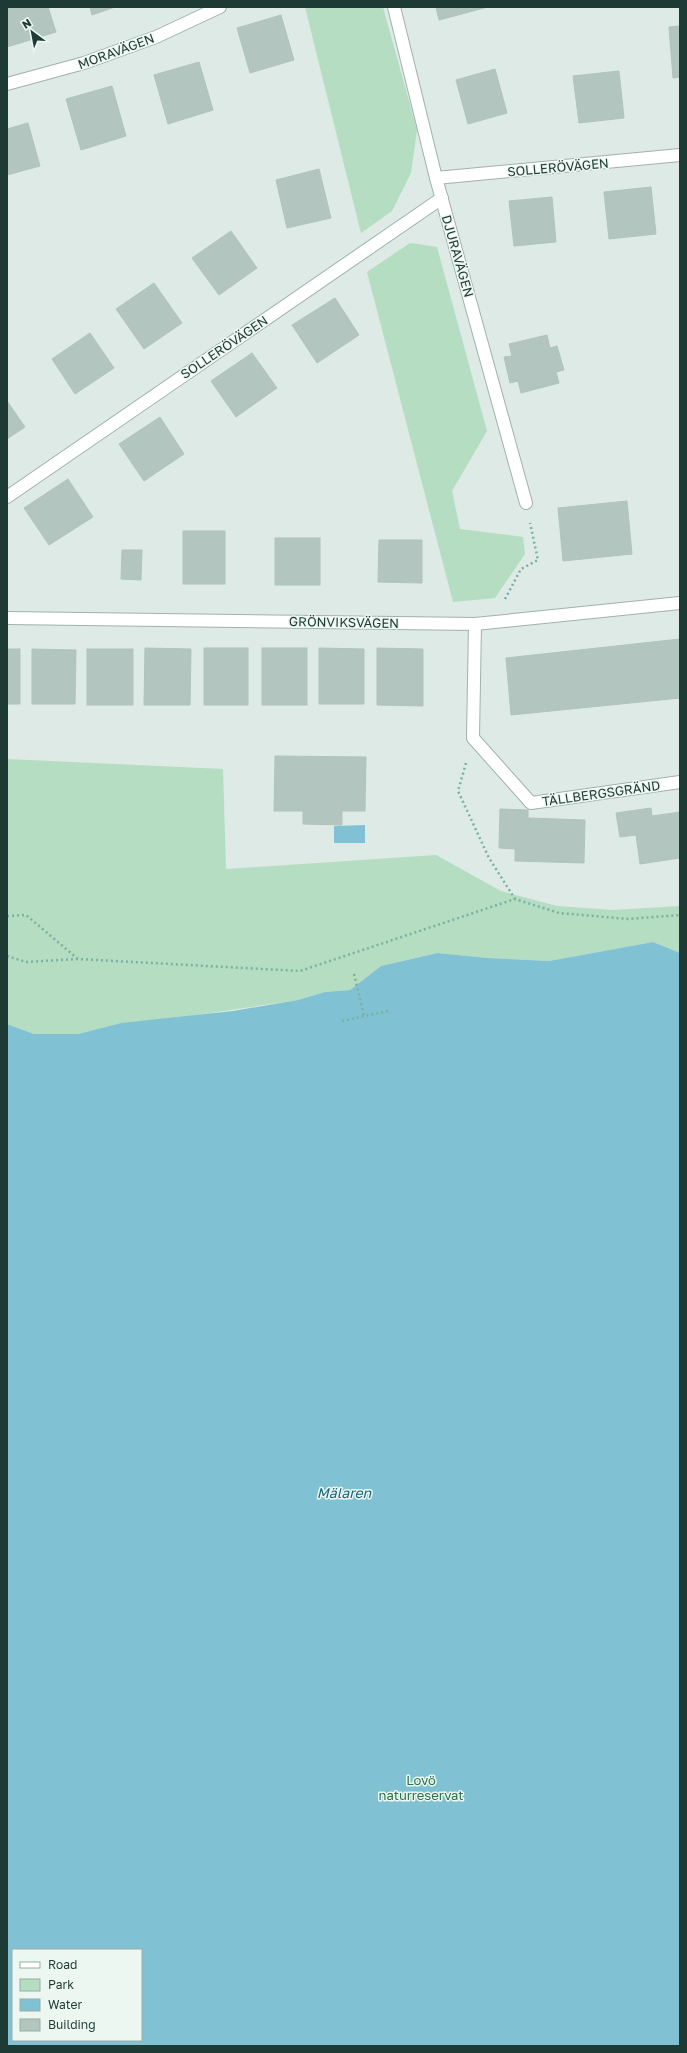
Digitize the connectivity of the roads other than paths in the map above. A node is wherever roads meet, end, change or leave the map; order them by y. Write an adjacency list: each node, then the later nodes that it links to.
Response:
1 (220, 7): 3 (street, MORAVÄGEN)
2 (394, 7): 5 (street, DJURAVÄGEN)
3 (7, 84)
4 (680, 155): 5 (street, SOLLERÖVÄGEN)
5 (436, 178): 6 (street, DJURAVÄGEN)
6 (442, 198): 7 (street, SOLLERÖVÄGEN); 8 (street, DJURAVÄGEN)
7 (7, 496)
8 (526, 503)
9 (680, 603): 11 (street, GRÖNVIKSVÄGEN)
10 (7, 618): 11 (street, GRÖNVIKSVÄGEN)
11 (475, 624): 12 (street, TÄLLBERGSGRÄND)
12 (680, 782)

